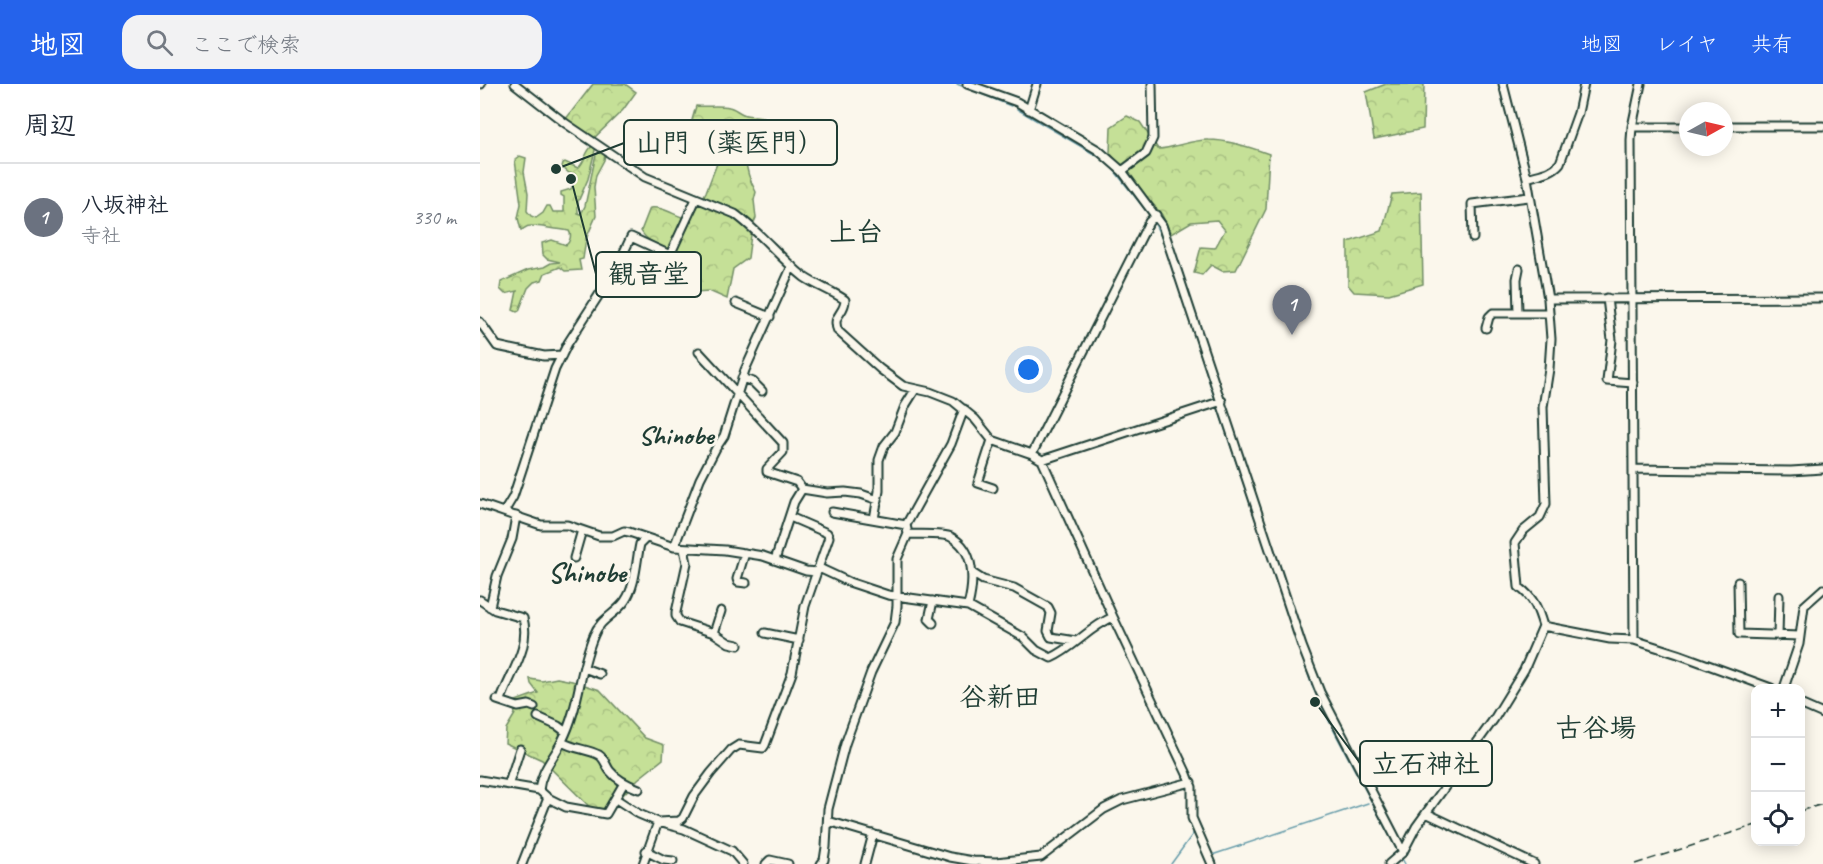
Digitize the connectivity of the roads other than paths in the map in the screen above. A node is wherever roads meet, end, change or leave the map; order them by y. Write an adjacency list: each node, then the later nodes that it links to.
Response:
1 (515, 84): 16 (street)
2 (967, 84): 8 (street)
3 (1037, 84): 8 (street)
4 (1152, 84): 13 (street)
5 (1503, 84): 14 (street)
6 (1584, 84): 14 (street)
7 (1641, 84): 11 (street)
8 (1029, 110): 13 (street)
9 (1733, 126): 10 (street)
10 (1823, 126)
11 (1632, 127): 12 (street); 22 (street)
12 (1679, 127)
13 (1122, 171): 17 (street)
14 (1527, 178): 15 (street)
15 (1529, 197): 18 (street); 24 (street)
16 (696, 199): 19 (street); 32 (street)
17 (1154, 217): 38 (street); 41 (street)
18 (1473, 238)
19 (792, 266): 28 (street); 35 (street)
20 (1519, 269): 26 (street)
21 (1607, 298): 22 (street); 24 (street); 34 (street)
22 (1633, 298): 23 (street); 34 (street)
23 (1823, 298)
24 (1548, 299): 27 (street)
25 (736, 303): 28 (street)
26 (1518, 313): 27 (street); 30 (street)
27 (1549, 313): 77 (street)
28 (770, 317): 33 (street)
29 (480, 322): 32 (street)
30 (1486, 328)
31 (699, 352): 37 (street)
32 (562, 355): 49 (street)
33 (742, 378): 36 (street); 37 (street)
34 (1633, 383): 43 (street)
35 (915, 390): 39 (street); 47 (street)
36 (762, 391)
37 (737, 393): 46 (street); 58 (street)
38 (1222, 401): 42 (street); 110 (street)
39 (964, 409): 40 (street); 54 (street)
40 (992, 440): 41 (street); 45 (street)
41 (1032, 454): 42 (street)
42 (1042, 460): 75 (street)
43 (1634, 469): 44 (street); 83 (street)
44 (1823, 469)
45 (993, 488)
46 (802, 489): 47 (street); 52 (street)
47 (878, 500): 53 (street)
48 (480, 504): 49 (street)
49 (504, 512): 51 (street)
50 (832, 512): 53 (street)
51 (516, 516): 55 (street); 73 (street)
52 (790, 517): 62 (street); 63 (street)
53 (874, 519): 54 (street)
54 (906, 520): 56 (street)
55 (582, 530): 57 (street); 61 (street)
56 (908, 534): 64 (street); 68 (street)
57 (646, 538): 58 (street); 86 (street)
58 (674, 547): 59 (street)
59 (684, 549): 60 (street); 78 (street)
60 (745, 553): 62 (street); 66 (street)
61 (574, 558)
62 (775, 560): 63 (street)
63 (818, 570): 68 (street); 82 (street)
64 (972, 573): 72 (street); 84 (street)
65 (1738, 582): 80 (street)
66 (746, 583)
67 (1823, 589): 81 (street)
68 (897, 595): 71 (street); 106 (street)
69 (1779, 596): 80 (street)
70 (480, 600): 73 (street)
71 (933, 601): 72 (street); 76 (street)
72 (968, 606): 84 (street)
73 (490, 607): 91 (street)
74 (721, 611): 78 (street)
75 (1113, 617): 84 (street); 100 (street)
76 (933, 623)
77 (1544, 626): 83 (street); 105 (street)
78 (714, 633): 85 (street)
79 (765, 633): 82 (street)
80 (1778, 636): 81 (street)
81 (1800, 636): 89 (street)
82 (799, 640): 107 (street)
83 (1634, 640): 88 (street)
84 (1076, 641)
85 (738, 645)
86 (584, 668): 87 (street); 94 (street)
87 (600, 674)
88 (1760, 684)
89 (1785, 684)
90 (1805, 706): 92 (street)
91 (534, 707)
92 (1823, 714)
93 (537, 717): 94 (street)
94 (566, 732): 95 (street)
95 (562, 742): 99 (street); 102 (street)
96 (520, 749): 98 (street)
97 (480, 780): 98 (street)
98 (509, 783): 102 (street)
99 (624, 783): 101 (street); 104 (street)
100 (1191, 783): 111 (street); 121 (street)
101 (639, 789)
102 (539, 790): 103 (street)
103 (548, 798): 104 (street); 113 (street)
104 (616, 800): 107 (street)
105 (1426, 813): 110 (street); 123 (street)
106 (828, 821): 108 (street); 118 (street)
107 (658, 822): 109 (street); 115 (street)
108 (873, 834): 111 (street); 119 (street)
109 (646, 851): 112 (street); 114 (street)
110 (1403, 852): 122 (street)
111 (1041, 857): 120 (street)
112 (673, 861)
113 (522, 864)
114 (643, 864)
115 (743, 864)
116 (766, 864): 117 (street)
117 (788, 864)
118 (821, 864)
119 (865, 864)
120 (1046, 864)
121 (1212, 864)
122 (1389, 864)
123 (1533, 864)

